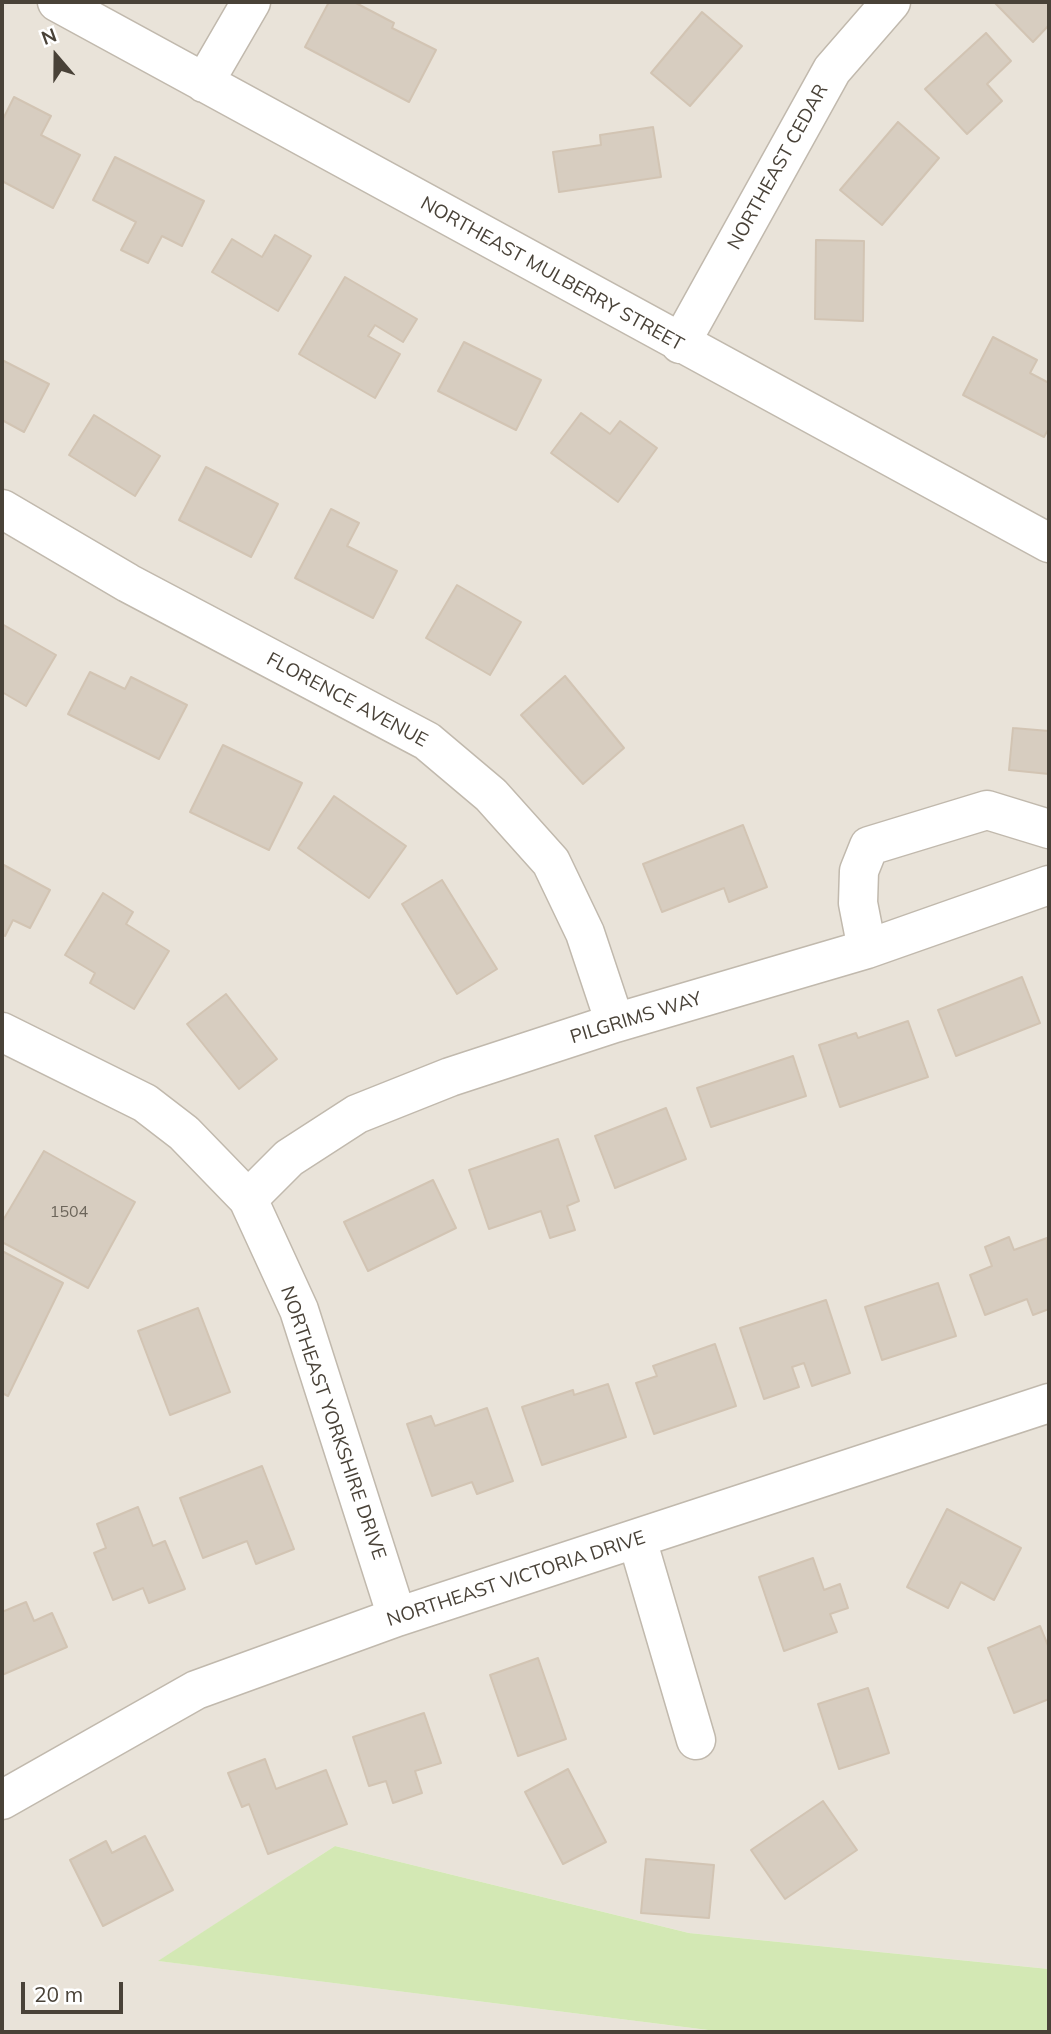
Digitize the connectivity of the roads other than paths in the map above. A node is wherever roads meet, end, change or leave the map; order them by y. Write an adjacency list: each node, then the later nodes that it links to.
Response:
1 (57, 2): 4 (street, NORTHEAST MULBERRY STREET)
2 (251, 2): 4 (street)
3 (891, 2): 5 (street, NORTHEAST CEDAR)
4 (204, 83): 5 (street, NORTHEAST MULBERRY STREET)
5 (680, 344): 7 (street, NORTHEAST MULBERRY STREET)
6 (2, 509): 11 (street, FLORENCE AVENUE)
7 (1049, 543)
8 (1049, 829): 10 (street)
9 (1049, 885): 10 (street, PILGRIMS WAY)
10 (867, 949): 11 (street, PILGRIMS WAY)
11 (615, 1023): 13 (street, PILGRIMS WAY)
12 (7, 1046): 13 (street, NORTHEAST YORKSHIRE DRIVE)
13 (248, 1199): 16 (street, NORTHEAST YORKSHIRE DRIVE)
14 (1049, 1403): 15 (street, NORTHEAST VICTORIA DRIVE)
15 (637, 1539): 16 (street, NORTHEAST VICTORIA DRIVE); 17 (street)
16 (397, 1617): 18 (street, NORTHEAST VICTORIA DRIVE)
17 (696, 1740)
18 (2, 1800)

